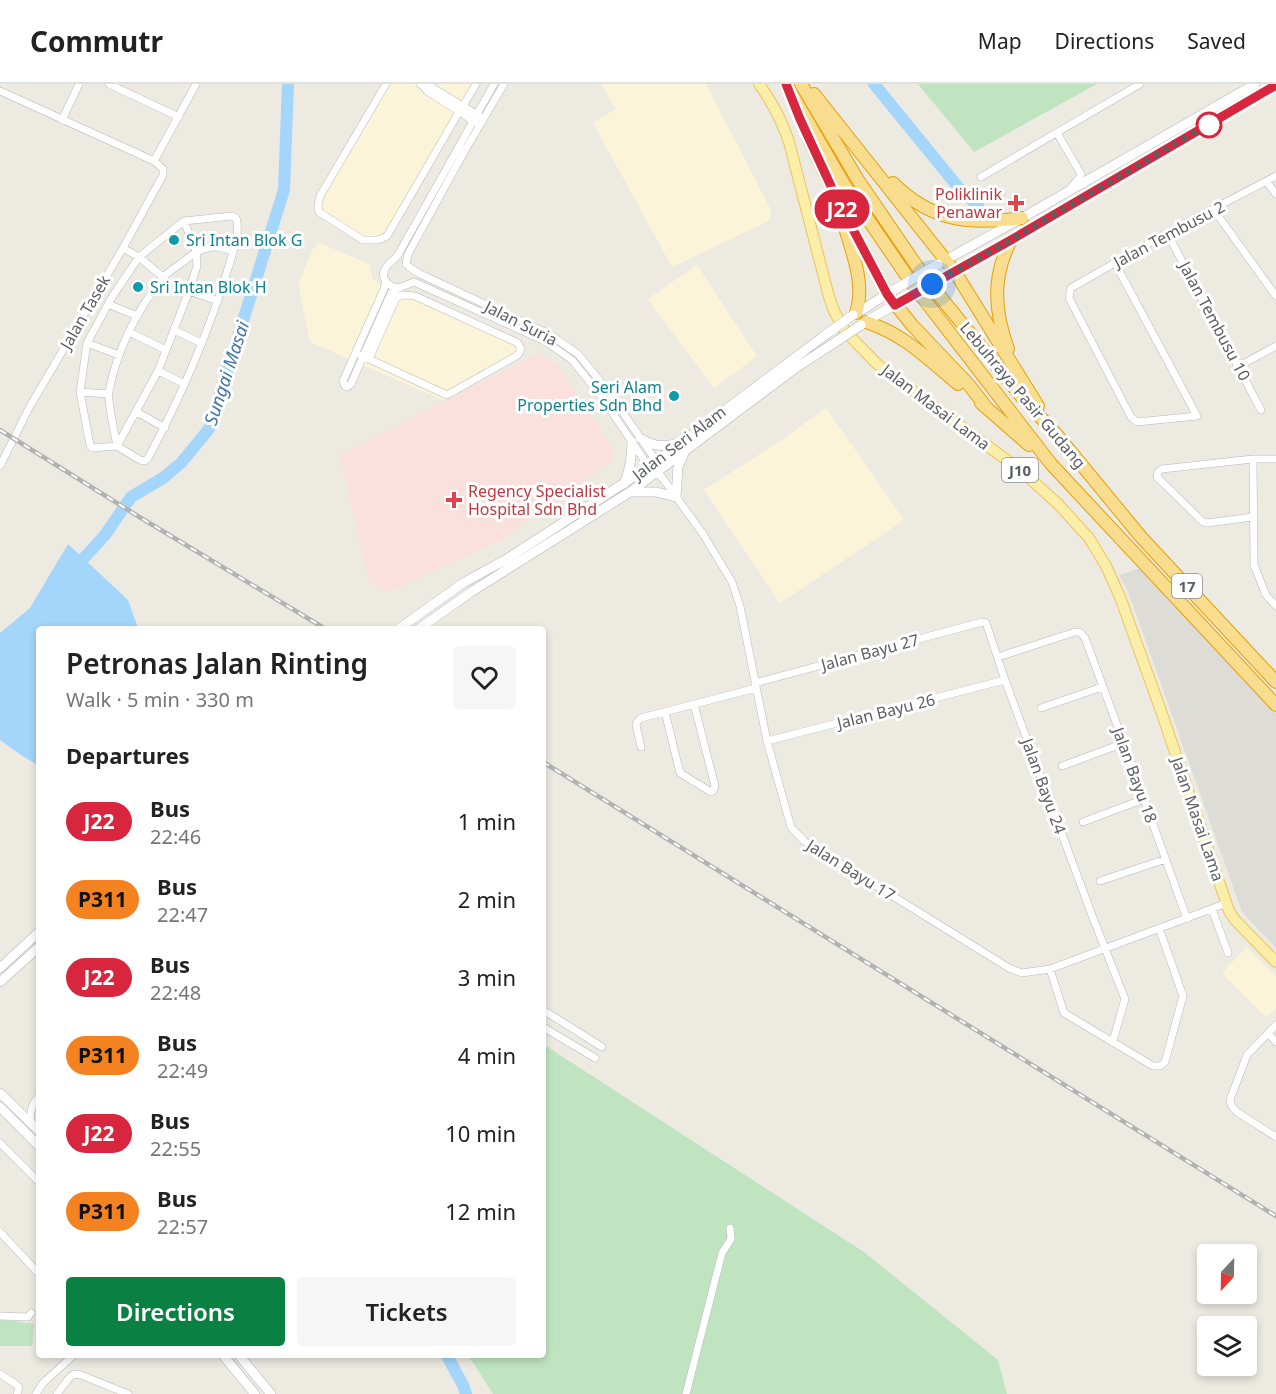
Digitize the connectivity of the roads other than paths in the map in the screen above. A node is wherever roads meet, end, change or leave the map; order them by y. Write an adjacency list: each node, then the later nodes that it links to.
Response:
1 (79, 84): 20 (street)
2 (109, 84): 18 (street)
3 (196, 84): 18 (street)
4 (386, 84): 17 (street)
5 (476, 84): 17 (street)
6 (504, 84): 19 (street)
7 (759, 84): 110 (main road, Jalan Masai Lama / J10)
8 (801, 84): 77 (highway, Lebuhraya Pasir Gudang / 17)
9 (806, 84): 22 (highway)
10 (1140, 84): 21 (street)
11 (1255, 84): 27 (main road, Jalan Seri Alam)
12 (422, 85): 17 (street)
13 (492, 87): 19 (street)
14 (1274, 87): 34 (main road, Jalan Seri Alam)
15 (788, 89): 29 (highway); 83 (highway, Lebuhraya Pasir Gudang / 17)
16 (0, 91): 20 (street)
17 (461, 109): 19 (street)
18 (178, 117): 23 (street)
19 (478, 119): 39 (street); 42 (street)
20 (63, 120): 23 (street)
21 (1058, 133): 25 (street); 27 (street)
22 (860, 151): 31 (highway); 40 (highway)
23 (154, 161): 35 (street, Jalan Tasek)
24 (1276, 176): 26 (street, Jalan Tembusu 2)
25 (981, 177)
26 (1267, 182): 28 (street); 30 (street, Jalan Tembusu 2)
27 (1069, 191): 31 (main road, Jalan Seri Alam)
28 (1276, 194)
29 (836, 197): 49 (highway); 57 (highway)
30 (1214, 210): 33 (street, Jalan Tembusu 2); 50 (street)
31 (1022, 218): 40 (main road, Jalan Seri Alam)
32 (184, 221): 36 (street); 37 (street); 38 (street)
33 (1167, 233): 41 (street, Jalan Tembusu 2); 67 (street, Jalan Tembusu 10)
34 (1011, 240): 43 (main road, Jalan Seri Alam); 70 (highway)
35 (123, 248): 38 (street); 84 (street, Jalan Tasek)
36 (196, 251): 37 (street); 44 (street); 48 (street)
37 (233, 252): 51 (street)
38 (139, 257): 44 (street); 54 (street)
39 (392, 262): 42 (street); 45 (street)
40 (942, 262): 43 (highway); 49 (main road, Jalan Seri Alam, bridge)
41 (1115, 263): 41 (street, Jalan Tembusu 2)
42 (408, 265): 46 (street); 78 (street, Jalan Suria)
43 (952, 273): 53 (main road, Jalan Seri Alam, bridge); 70 (highway)
44 (163, 277): 56 (street)
45 (386, 281): 47 (street); 64 (street)
46 (407, 285): 47 (street); 52 (street, Jalan Suria)
47 (399, 288): 66 (street)
48 (189, 291): 51 (street); 58 (street)
49 (890, 292): 53 (highway); 57 (main road, Jalan Seri Alam)
50 (1276, 296)
51 (218, 301): 61 (street)
52 (459, 302): 55 (street); 78 (street, Jalan Suria)
53 (898, 303): 57 (main road, Jalan Seri Alam); 73 (highway)
54 (108, 304): 56 (street); 60 (street)
55 (434, 305): 66 (street); 66 (street)
56 (136, 316): 59 (street)
57 (859, 319): 73 (highway); 80 (main road, Jalan Seri Alam, bridge); 80 (main road, Jalan Seri Alam, bridge)
58 (174, 330): 61 (street); 63 (street)
59 (129, 332): 63 (street); 65 (street)
60 (87, 343): 65 (street); 71 (street)
61 (201, 343): 69 (street)
62 (1276, 346): 67 (street)
63 (166, 350): 68 (street)
64 (355, 353): 66 (street); 66 (street)
65 (119, 355): 72 (street)
66 (366, 358)
67 (1239, 366): 74 (street, Jalan Tembusu 10)
68 (158, 371): 69 (street); 75 (street)
69 (185, 384): 76 (street)
70 (1024, 385): 77 (highway)
71 (80, 392): 72 (street); 79 (street)
72 (108, 394): 79 (street)
73 (986, 406): 83 (highway)
74 (1261, 410)
75 (136, 412): 76 (street); 79 (street)
76 (165, 428): 79 (street)
77 (1057, 435): 95 (highway, Lebuhraya Pasir Gudang / 17)
78 (636, 440): 80 (main road); 85 (street, Jalan Suria); 86 (main road)
79 (117, 446)
80 (682, 447): 85 (main road, Jalan Seri Alam); 87 (main road)
81 (1253, 459): 82 (street); 88 (street); 88 (street)
82 (1276, 459)
83 (1051, 464): 99 (highway, Lebuhraya Pasir Gudang / 17)
84 (0, 466)
85 (656, 469): 86 (main road, Jalan Seri Alam); 87 (street, Jalan Bayu 17)
86 (627, 488): 87 (main road); 91 (main road, Jalan Seri Alam); 92 (main road, Jalan Seri Alam)
87 (676, 497): 96 (street, Jalan Bayu 17)
88 (1253, 517): 89 (street)
89 (1276, 606)
90 (986, 623): 93 (street, Jalan Bayu 24); 96 (street, Jalan Bayu 27)
91 (403, 626)
92 (423, 626)
93 (998, 657): 94 (street, Jalan Bayu 24); 97 (street, Jalan Bayu 18)
94 (1005, 680): 102 (street, Jalan Bayu 26); 115 (street, Jalan Bayu 24)
95 (1276, 682)
96 (756, 686): 98 (street, Jalan Bayu 27); 102 (street, Jalan Bayu 17)
97 (1102, 687): 100 (street); 103 (street, Jalan Bayu 18)
98 (693, 704): 101 (street, Jalan Bayu 27); 101 (street)
99 (1276, 705)
100 (1041, 708)
101 (665, 712): 104 (street, Jalan Bayu 27)
102 (767, 741): 121 (street, Jalan Bayu 17)
103 (1124, 743): 105 (street); 106 (street, Jalan Bayu 18)
104 (641, 747)
105 (1062, 766)
106 (1144, 799): 107 (street); 108 (street, Jalan Bayu 18)
107 (1083, 822)
108 (1166, 859): 109 (street); 112 (street, Jalan Bayu 18)
109 (1100, 881)
110 (1227, 903): 111 (street, Jalan Bayu 17); 118 (main road, Jalan Masai Lama / J10)
111 (1212, 909): 112 (street, Jalan Bayu 17); 117 (street)
112 (1187, 919): 113 (street, Jalan Bayu 17)
113 (1159, 928): 115 (street, Jalan Bayu 17); 128 (street)
114 (36, 935): 119 (main road)
115 (1105, 949): 121 (street, Jalan Bayu 17); 128 (street, Jalan Bayu 24)
116 (36, 950): 120 (main road)
117 (1228, 954)
118 (1276, 962)
119 (2, 965)
120 (16, 968): 122 (main road); 123 (main road)
121 (1050, 969): 128 (street)
122 (0, 982)
123 (0, 990)
124 (546, 1012): 130 (street)
125 (1276, 1025): 127 (street)
126 (546, 1029): 131 (street)
127 (1268, 1033): 129 (street); 137 (street)
128 (1113, 1041)
129 (1276, 1042)
130 (602, 1047)
131 (595, 1058)
132 (0, 1093): 135 (main road)
133 (36, 1099): 135 (street)
134 (0, 1107): 139 (main road)
135 (30, 1122): 136 (main road)
136 (36, 1128)
137 (1276, 1137)
138 (0, 1143): 140 (street)
139 (36, 1143)
140 (36, 1179)
141 (730, 1228): 156 (street)
142 (0, 1232): 143 (street)
143 (36, 1271)
144 (31, 1312): 145 (street)
145 (0, 1316)
146 (71, 1358): 151 (street)
147 (225, 1358): 154 (main road)
148 (241, 1358): 155 (main road)
149 (0, 1374): 150 (street)
150 (17, 1394)
151 (36, 1394)
152 (57, 1394): 153 (street)
153 (128, 1394)
154 (255, 1394)
155 (271, 1394)
156 (686, 1394)

